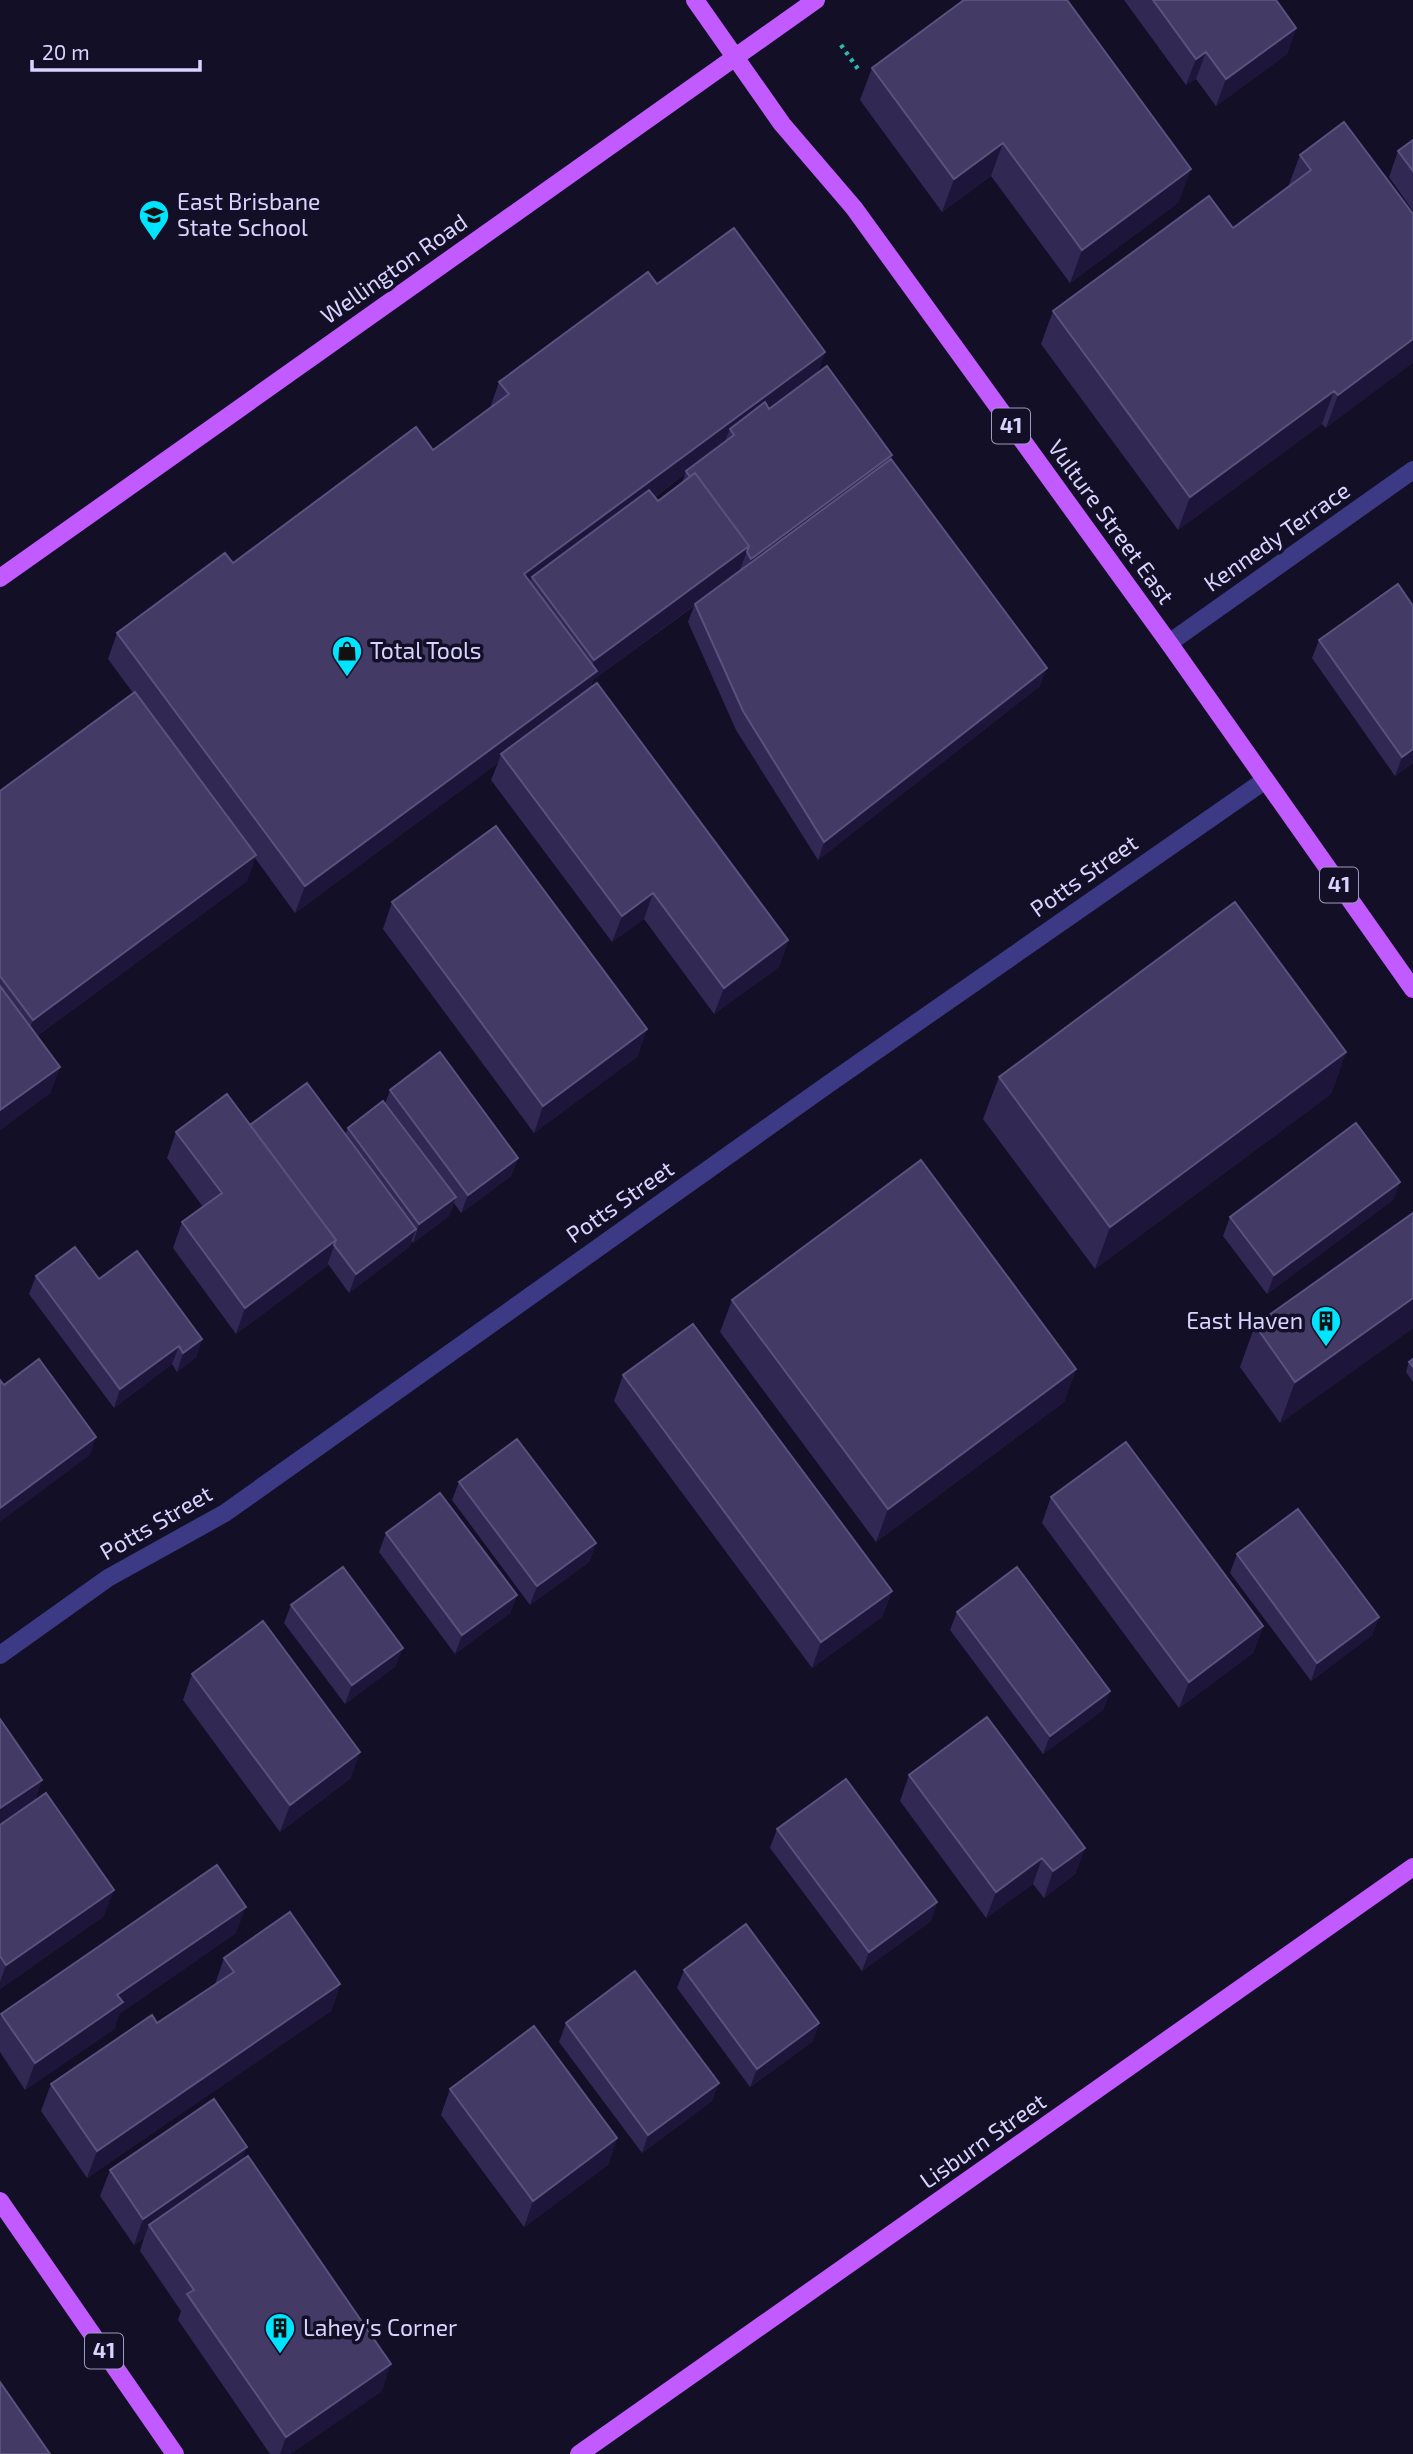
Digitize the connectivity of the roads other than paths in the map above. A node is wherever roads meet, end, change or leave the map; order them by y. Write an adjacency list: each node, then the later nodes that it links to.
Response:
1 (695, 0): 3 (main road, 41)
2 (816, 0): 3 (main road, Wellington Road)
3 (735, 57): 5 (main road, Wellington Road); 6 (main road, Vulture Street East / 41)
4 (1413, 470): 6 (street, Kennedy Terrace)
5 (0, 578)
6 (1169, 643): 7 (main road, Vulture Street East / 41)
7 (1264, 781): 8 (main road, Vulture Street East / 41); 9 (street, Potts Street)
8 (1413, 989)
9 (0, 1655)
10 (1413, 1867): 13 (main road, Lisburn Street)
11 (0, 2201): 12 (main road, 41)
12 (175, 2454)
13 (579, 2454)

